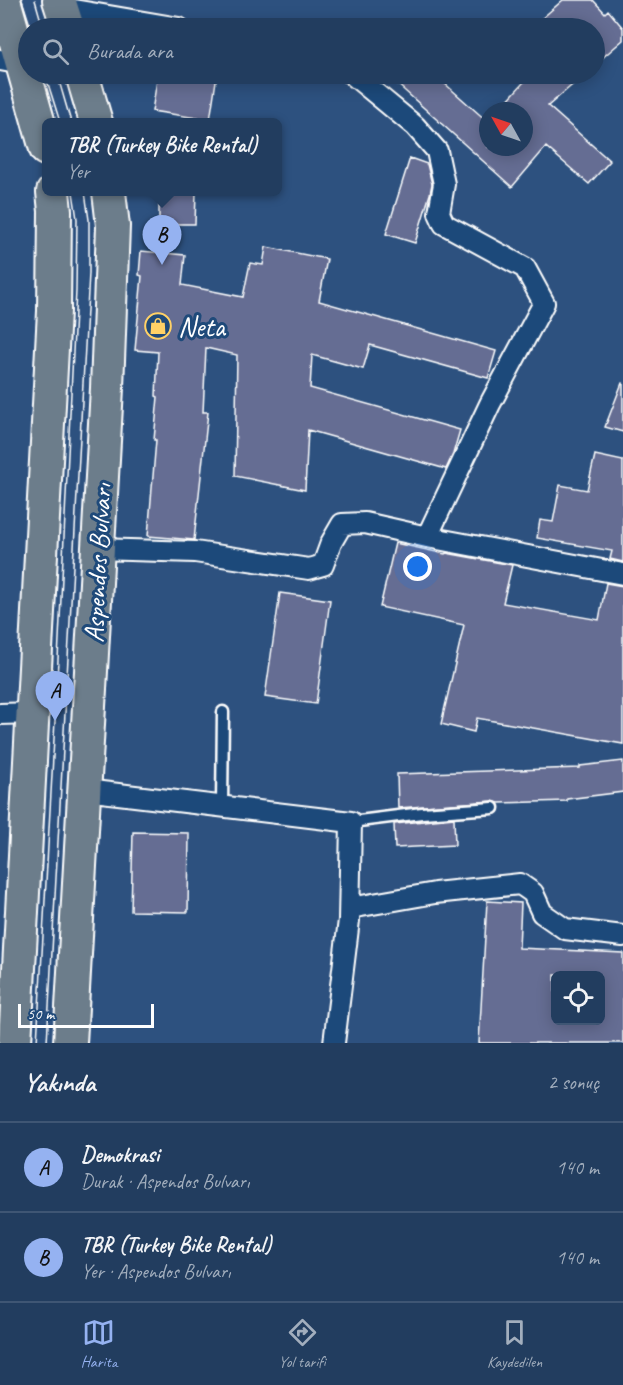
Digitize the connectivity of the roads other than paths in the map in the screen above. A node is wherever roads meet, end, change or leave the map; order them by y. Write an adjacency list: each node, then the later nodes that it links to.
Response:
1 (4, 0): 4 (main road)
2 (76, 10): 3 (street)
3 (122, 18)
4 (11, 62): 5 (main road)
5 (18, 79)
6 (20, 84): 10 (main road)
7 (85, 84): 9 (main road)
8 (364, 84): 13 (street)
9 (95, 118)
10 (42, 139)
11 (53, 196): 17 (main road, Aspendos Bulvarı)
12 (109, 196): 14 (main road, Aspendos Bulvarı)
13 (427, 537): 14 (street); 15 (street)
14 (97, 549): 19 (main road, Aspendos Bulvarı)
15 (623, 574)
16 (223, 712): 20 (lane)
17 (33, 713): 18 (street); 25 (main road, Aspendos Bulvarı)
18 (0, 714)
19 (84, 790): 20 (street); 26 (main road, Aspendos Bulvarı)
20 (222, 806): 22 (street)
21 (493, 808): 22 (lane)
22 (351, 822): 23 (street)
23 (350, 908): 24 (street); 27 (street)
24 (623, 936)
25 (15, 1043)
26 (70, 1043)
27 (334, 1043)

